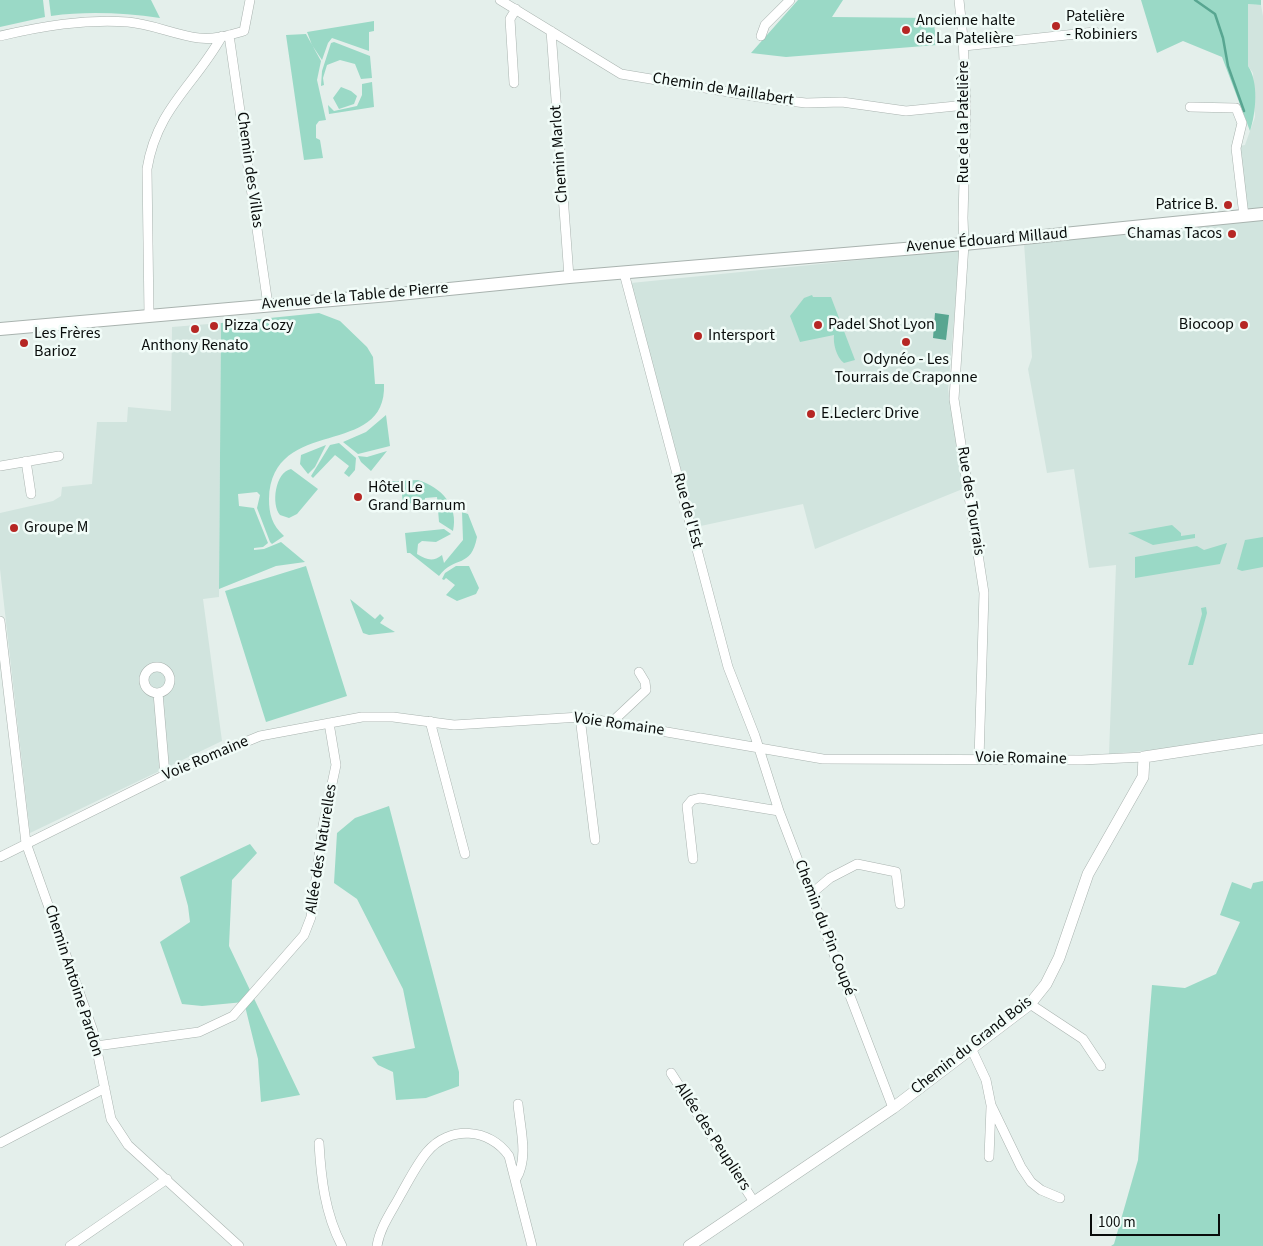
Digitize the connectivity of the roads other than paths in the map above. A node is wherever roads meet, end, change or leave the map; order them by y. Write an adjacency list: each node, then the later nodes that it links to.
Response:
1 (250, 0): 9 (street)
2 (500, 0): 5 (street, Chemin de Maillabert)
3 (790, 0): 10 (street)
4 (958, 0): 11 (street, Rue de la Patelière)
5 (516, 9): 6 (street, Chemin de Maillabert); 12 (street)
6 (551, 30): 13 (street, Chemin de Maillabert); 20 (street, Chemin Marlot)
7 (1095, 32): 11 (street)
8 (0, 36): 9 (street)
9 (226, 36): 21 (street, Chemin des Villas); 22 (street)
10 (761, 36)
11 (964, 42): 13 (street, Rue de la Patelière)
12 (514, 84)
13 (966, 105): 17 (street, Rue de la Patelière)
14 (1190, 107): 16 (street)
15 (1263, 214): 16 (main road, Avenue Édouard Millaud)
16 (1244, 216): 17 (main road, Avenue Édouard Millaud)
17 (964, 244): 18 (main road, Avenue Édouard Millaud); 38 (street, Rue des Tourrais)
18 (710, 265): 19 (main road, Avenue de la Table de Pierre)
19 (624, 273): 20 (main road, Avenue de la Table de Pierre); 36 (street, Rue de l'Est)
20 (569, 277): 21 (main road, Avenue de la Table de Pierre)
21 (268, 305): 22 (main road, Avenue de la Table de Pierre)
22 (149, 315): 23 (main road, Avenue de la Table de Pierre)
23 (0, 329)
24 (59, 456): 25 (street)
25 (26, 461): 26 (street); 27 (street)
26 (0, 466)
27 (31, 494)
28 (0, 621): 42 (street, Chemin Antoine Pardon)
29 (639, 672): 33 (street)
30 (158, 693): 39 (street)
31 (580, 717): 32 (street, Voie Romaine); 33 (street, Voie Romaine); 41 (street)
32 (430, 721): 34 (street, Voie Romaine); 43 (street)
33 (612, 722): 36 (street, Voie Romaine)
34 (329, 723): 39 (street, Voie Romaine); 49 (street, Allée des Naturelles)
35 (1263, 739): 37 (street, Voie Romaine)
36 (758, 746): 38 (street, Voie Romaine); 40 (street, Chemin du Pin Coupé)
37 (1144, 757): 38 (street, Voie Romaine); 48 (street, Chemin du Grand Bois)
38 (979, 759)
39 (165, 775): 42 (street, Voie Romaine)
40 (779, 811): 45 (street); 46 (street, Chemin du Pin Coupé)
41 (595, 840)
42 (26, 843): 44 (street, Voie Romaine); 49 (street, Chemin Antoine Pardon)
43 (465, 854)
44 (0, 857)
45 (693, 859)
46 (811, 894): 47 (street); 56 (street, Chemin du Pin Coupé)
47 (900, 904)
48 (1030, 1004): 50 (street, Chemin du Grand Bois); 51 (street)
49 (96, 1046): 53 (street, Chemin Antoine Pardon)
50 (971, 1048): 55 (street); 56 (street, Chemin du Grand Bois)
51 (1101, 1066)
52 (671, 1072): 63 (street, Allée des Peupliers)
53 (105, 1088): 57 (street); 60 (street, Chemin Antoine Pardon)
54 (518, 1104): 61 (street)
55 (991, 1105): 59 (street); 62 (street)
56 (892, 1108): 63 (street, Chemin du Grand Bois)
57 (0, 1143)
58 (319, 1143): 67 (street)
59 (989, 1157)
60 (167, 1179): 65 (street); 66 (street, Chemin Antoine Pardon)
61 (516, 1179): 68 (street); 69 (street)
62 (1060, 1198)
63 (754, 1202): 64 (street, Chemin du Grand Bois)
64 (696, 1244)
65 (70, 1246)
66 (239, 1246)
67 (342, 1246)
68 (377, 1246)
69 (532, 1246)

